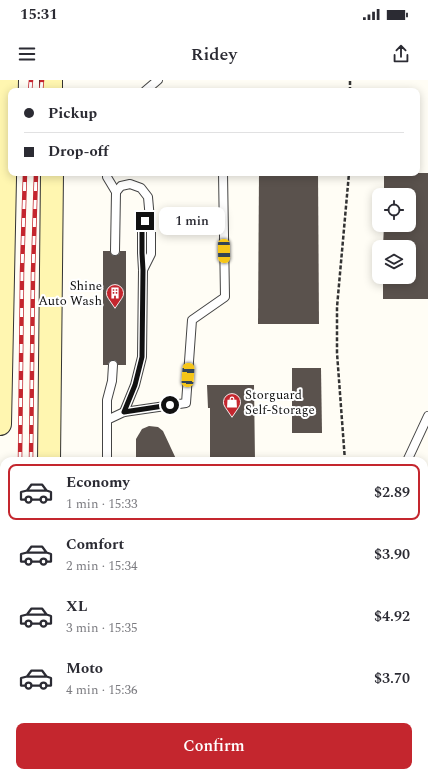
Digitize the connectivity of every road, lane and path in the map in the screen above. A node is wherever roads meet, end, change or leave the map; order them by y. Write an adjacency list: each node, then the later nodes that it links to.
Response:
1 (7, 80): 10 (main road)
2 (158, 80): 3 (lane)
3 (149, 88)
4 (52, 176): 17 (main road)
5 (107, 176): 8 (lane)
6 (223, 176): 13 (lane)
7 (349, 176): 19 (path)
8 (116, 192): 9 (lane); 13 (lane)
9 (115, 251)
10 (2, 256): 11 (main road)
11 (1, 328): 16 (main road)
12 (113, 365): 15 (lane)
13 (124, 412): 15 (lane)
14 (428, 416): 20 (lane)
15 (107, 420): 18 (lane)
16 (0, 424)
17 (49, 457)
18 (107, 457)
19 (345, 457)
20 (409, 457)

